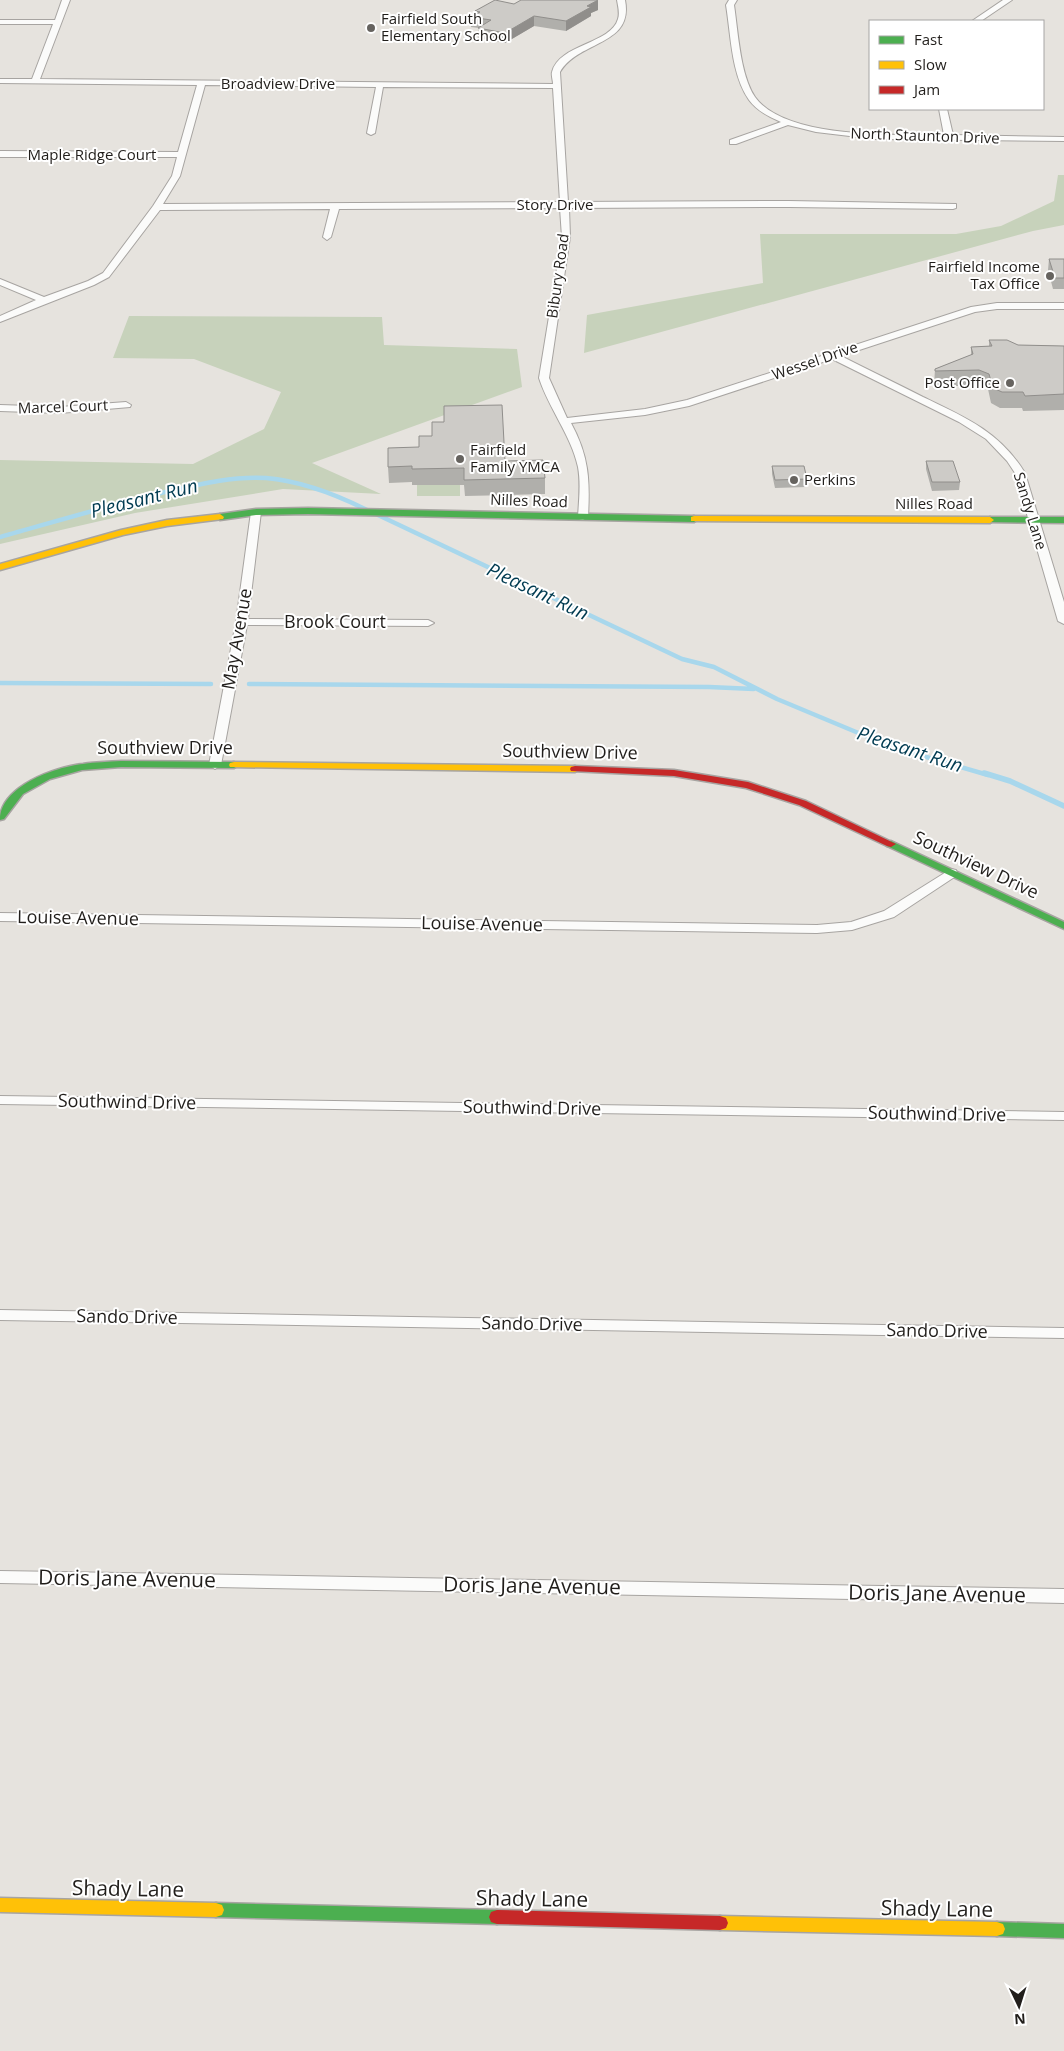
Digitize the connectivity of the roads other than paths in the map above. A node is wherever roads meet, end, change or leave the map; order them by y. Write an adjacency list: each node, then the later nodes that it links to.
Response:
1 (66, 0): 7 (street)
2 (621, 0): 12 (street, Bibury Road)
3 (733, 0): 14 (street, North Staunton Drive)
4 (1008, 0): 5 (street)
5 (978, 20)
6 (0, 22): 7 (street)
7 (57, 22): 9 (street)
8 (0, 81): 9 (street, Broadview Drive)
9 (35, 82): 10 (street, Broadview Drive)
10 (202, 83): 11 (street, Broadview Drive); 20 (street)
11 (380, 84): 12 (street, Broadview Drive); 15 (street)
12 (556, 86): 21 (street, Bibury Road)
13 (943, 110): 16 (street)
14 (788, 122): 16 (street, North Staunton Drive); 18 (street)
15 (371, 133)
16 (949, 137): 17 (street, North Staunton Drive)
17 (1064, 139)
18 (733, 142)
19 (0, 154): 20 (street, Maple Ridge Court)
20 (183, 155): 23 (street)
21 (564, 205): 22 (street, Story Drive); 24 (street, Story Drive); 33 (street, Bibury Road)
22 (953, 206)
23 (157, 207): 24 (street, Story Drive); 27 (street)
24 (335, 207): 25 (street)
25 (327, 236)
26 (0, 282): 27 (street)
27 (44, 300): 29 (street)
28 (1064, 306): 30 (street, Wessel Drive)
29 (0, 319)
30 (831, 355): 33 (street, Wessel Drive); 36 (street, Sandy Lane)
31 (126, 405): 32 (street, Marcel Court)
32 (0, 408)
33 (565, 421): 35 (street, Bibury Road)
34 (256, 512): 35 (street, Nilles Road); 38 (street, Nilles Road); 40 (street, May Avenue)
35 (583, 517): 36 (street, Nilles Road)
36 (1033, 520): 37 (street, Nilles Road); 39 (street, Sandy Lane)
37 (1064, 520)
38 (0, 567)
39 (1064, 621)
40 (242, 622): 41 (street, Brook Court); 42 (street, May Avenue)
41 (428, 623)
42 (215, 765): 43 (street, Southview Drive); 44 (street, Southview Drive)
43 (0, 817)
44 (951, 873): 45 (street, Louise Avenue); 46 (street, Southview Drive)
45 (0, 917)
46 (1064, 926)
47 (0, 1100): 48 (street, Southwind Drive)
48 (1064, 1116)
49 (0, 1315): 50 (street, Sando Drive)
50 (1064, 1333)
51 (0, 1577): 52 (street, Doris Jane Avenue)
52 (1064, 1596)
53 (0, 1905): 54 (street, Shady Lane)
54 (1064, 1930)

